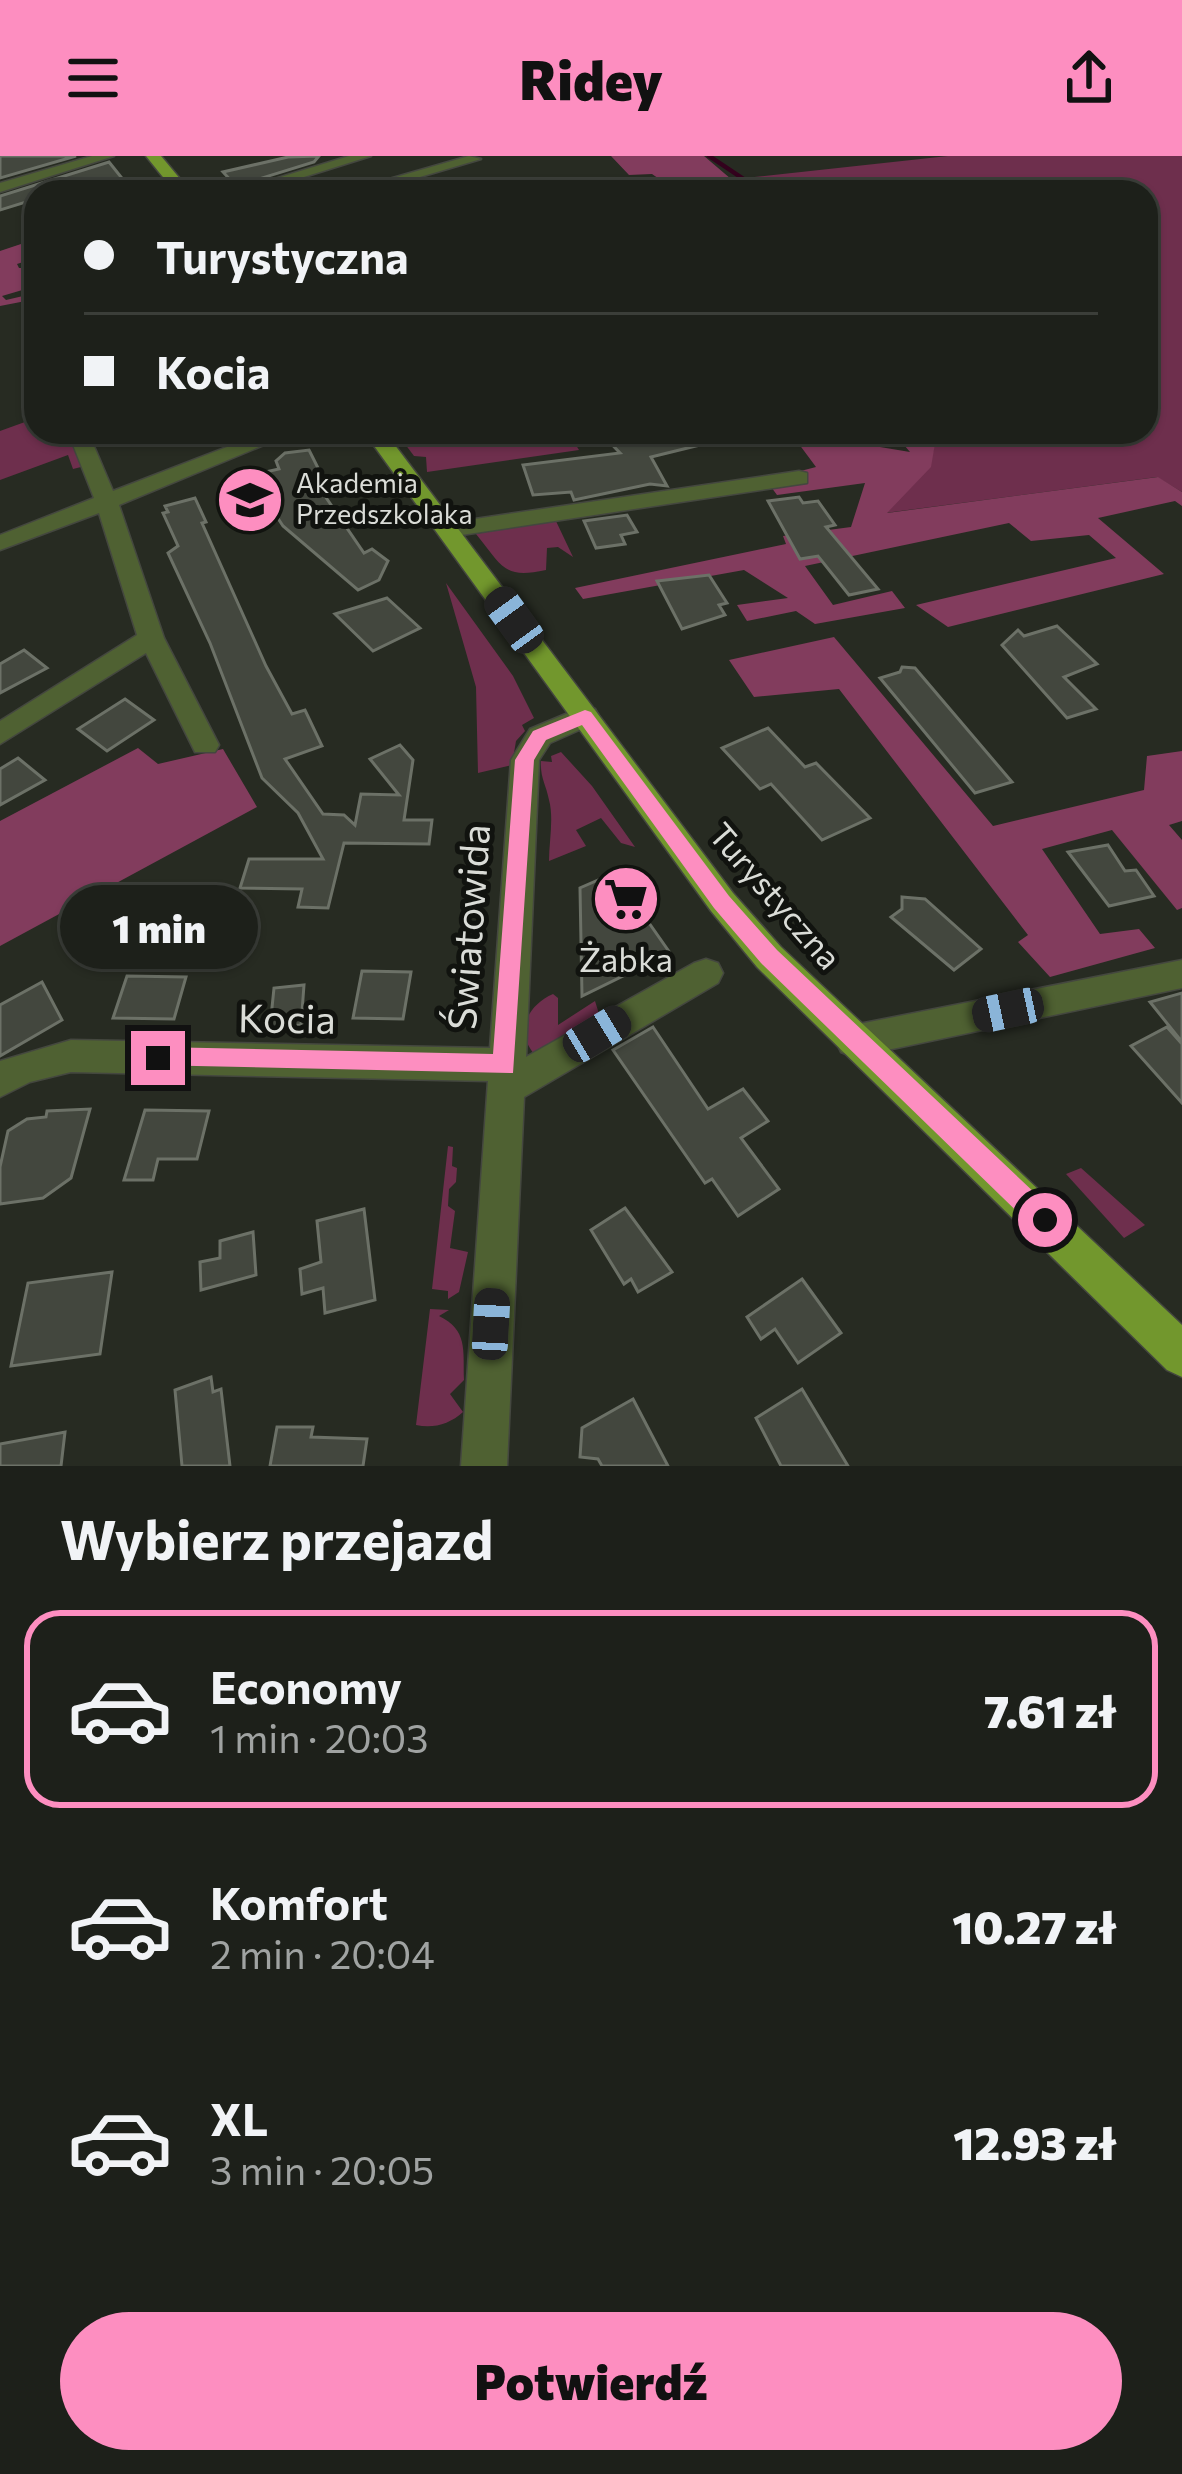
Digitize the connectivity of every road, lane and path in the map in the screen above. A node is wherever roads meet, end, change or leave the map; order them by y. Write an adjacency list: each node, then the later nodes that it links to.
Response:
1 (106, 156): 5 (street)
2 (153, 156): 6 (main road)
3 (364, 156): 7 (street)
4 (474, 159): 8 (street)
5 (26, 180)
6 (173, 180)
7 (281, 180)
8 (396, 180)
9 (83, 444): 13 (street)
10 (253, 444): 13 (street)
11 (383, 444): 14 (main road, Turystyczna)
12 (799, 478): 14 (street)
13 (106, 500): 15 (street); 16 (street)
14 (448, 530): 17 (main road, Turystyczna)
15 (0, 543)
16 (151, 638): 18 (street); 19 (street)
17 (585, 716): 22 (main road, Turystyczna); 23 (street, Światowida)
18 (0, 734)
19 (205, 745)
20 (706, 973): 23 (street)
21 (1182, 974): 22 (street)
22 (854, 1041): 25 (main road, Turystyczna)
23 (504, 1077): 24 (street, Kocia); 26 (street, Światowida)
24 (0, 1080)
25 (1182, 1355)
26 (484, 1466)

